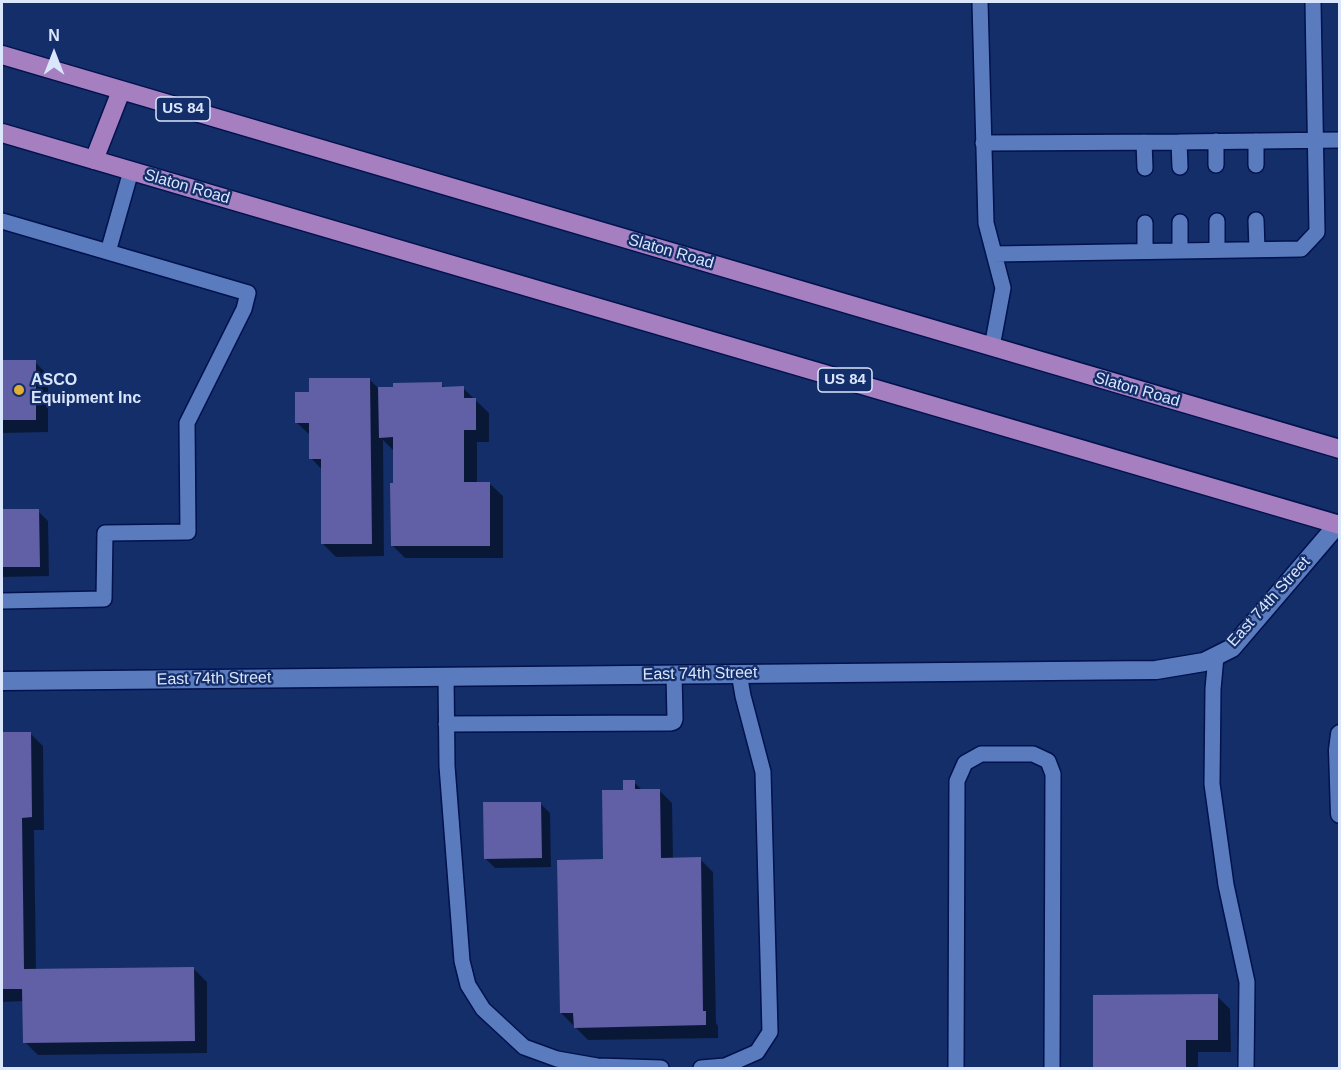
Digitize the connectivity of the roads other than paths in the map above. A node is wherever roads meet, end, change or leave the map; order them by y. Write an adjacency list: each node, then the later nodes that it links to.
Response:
1 (980, 2): 12 (lane)
2 (1313, 2): 9 (lane)
3 (2, 55): 4 (highway, Slaton Road / US 84)
4 (121, 91): 13 (highway); 30 (highway, Slaton Road / US 84)
5 (2, 133): 13 (highway, Slaton Road / US 84)
6 (1340, 140): 9 (lane)
7 (1216, 141): 8 (lane); 11 (lane); 14 (lane)
8 (1256, 141): 9 (lane); 15 (lane)
9 (1315, 141): 24 (lane)
10 (1144, 142): 11 (lane); 12 (lane); 17 (lane)
11 (1179, 142): 16 (lane)
12 (983, 143): 29 (lane)
13 (94, 160): 18 (highway, Slaton Road / US 84)
14 (1216, 165)
15 (1256, 165)
16 (1180, 167)
17 (1144, 168)
18 (132, 171): 28 (lane); 32 (highway, Slaton Road / US 84)
19 (1256, 220): 24 (lane)
20 (2, 221): 28 (lane)
21 (1217, 221): 26 (lane)
22 (1145, 222): 27 (lane)
23 (1180, 222): 25 (lane)
24 (1257, 249): 26 (lane)
25 (1180, 250): 26 (lane); 27 (lane)
26 (1217, 250)
27 (1145, 251): 29 (lane)
28 (108, 252): 33 (lane)
29 (994, 254): 30 (lane)
30 (992, 347): 31 (highway, Slaton Road / US 84)
31 (1340, 449)
32 (1339, 524): 34 (street, East 74th Street)
33 (2, 602)
34 (1216, 656): 35 (street, East 74th Street); 46 (lane)
35 (739, 673): 36 (street, East 74th Street); 43 (lane)
36 (674, 674): 37 (street, East 74th Street); 39 (lane)
37 (446, 676): 38 (street, East 74th Street); 39 (lane)
38 (2, 681)
39 (446, 724): 42 (lane)
40 (1340, 734): 41 (street)
41 (1340, 814)
42 (661, 1068)
43 (701, 1068)
44 (956, 1068): 45 (lane)
45 (1052, 1068)
46 (1246, 1068)

